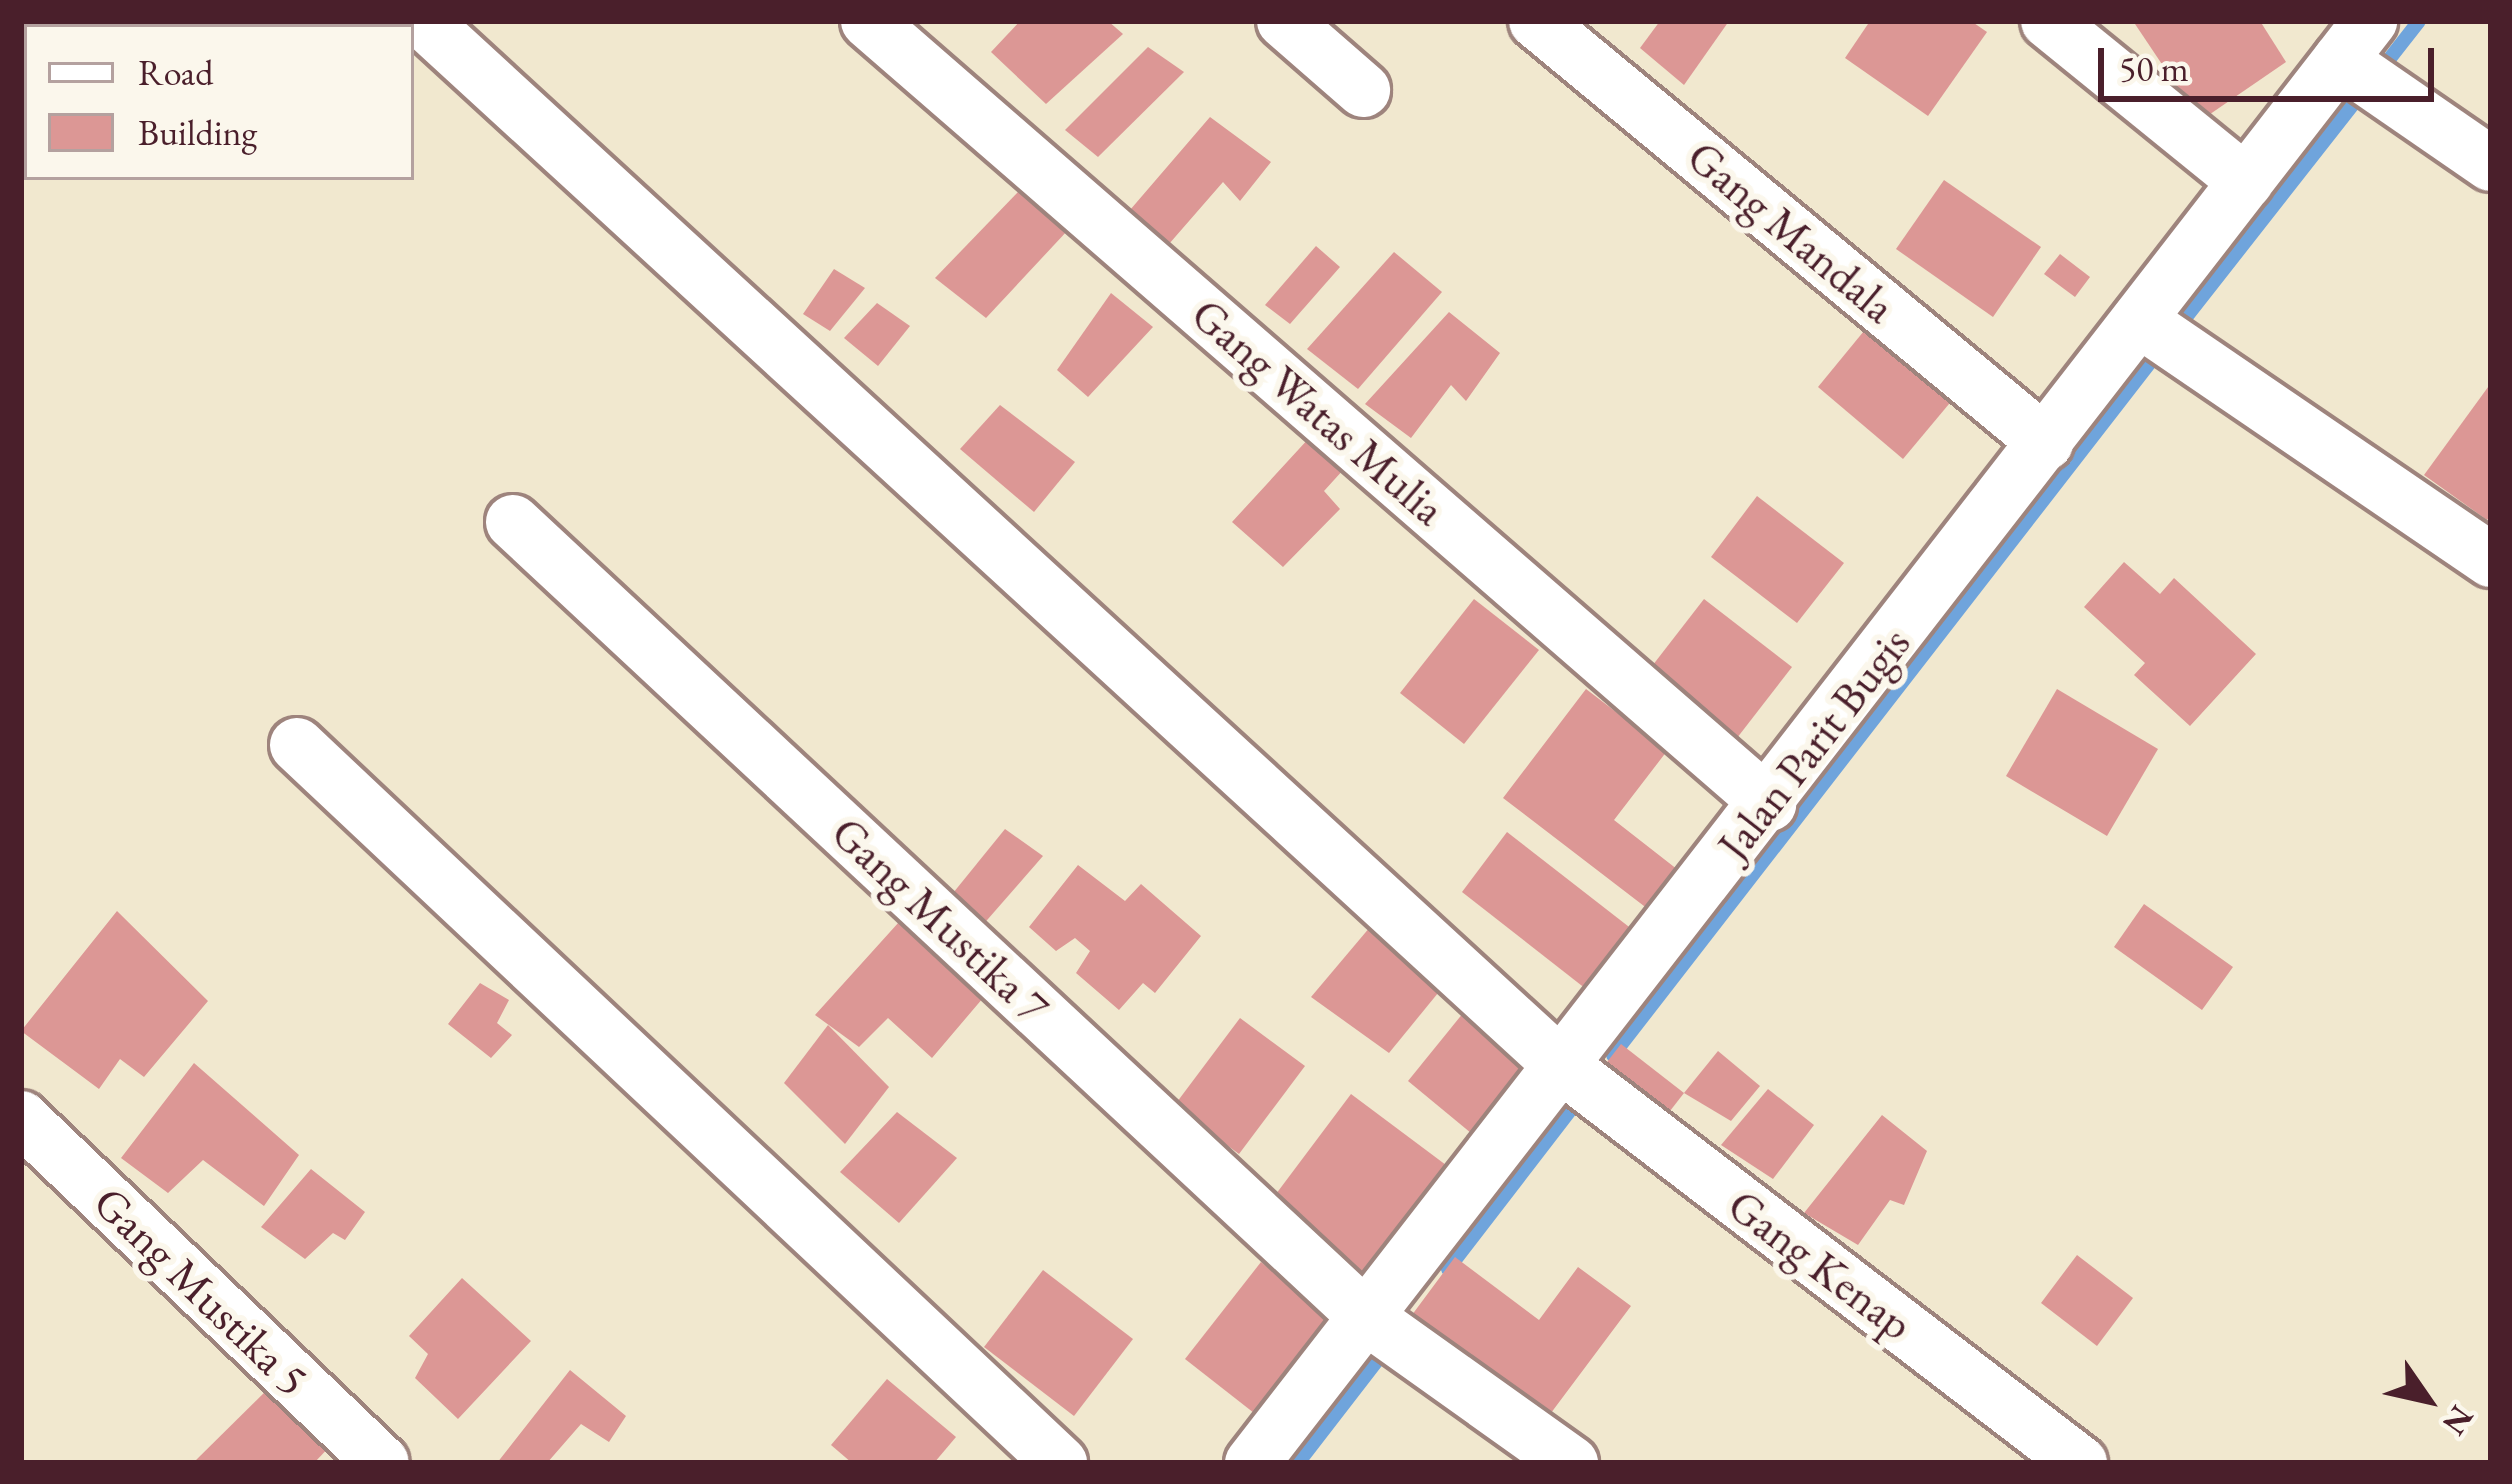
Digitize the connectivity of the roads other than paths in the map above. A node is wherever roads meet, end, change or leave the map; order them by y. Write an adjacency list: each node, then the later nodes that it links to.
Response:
1 (423, 21): 16 (street, Gang Kenap)
2 (868, 21): 15 (street, Gang Watas Mulia)
3 (1284, 21): 7 (street)
4 (1536, 21): 11 (street, Gang Mandala)
5 (2048, 21): 9 (street)
6 (2355, 41): 8 (street); 9 (street, Jalan Parit Bugis)
7 (1363, 90)
8 (2491, 164)
9 (2246, 182): 10 (street, Jalan Parit Bugis)
10 (2139, 320): 11 (street, Jalan Parit Bugis); 13 (street)
11 (2046, 443): 15 (street, Jalan Parit Bugis)
12 (513, 522): 18 (street, Gang Mustika 7)
13 (2491, 560)
14 (297, 745): 20 (street)
15 (1769, 804): 16 (street, Jalan Parit Bugis)
16 (1564, 1067): 18 (street, Jalan Parit Bugis); 23 (street, Gang Kenap)
17 (21, 1118): 19 (street, Gang Mustika 5)
18 (1387, 1333): 21 (street, Jalan Parit Bugis); 22 (street, Gang Mustika 7)
19 (382, 1463)
20 (1060, 1463)
21 (1252, 1463)
22 (1571, 1463)
23 (2080, 1463)

